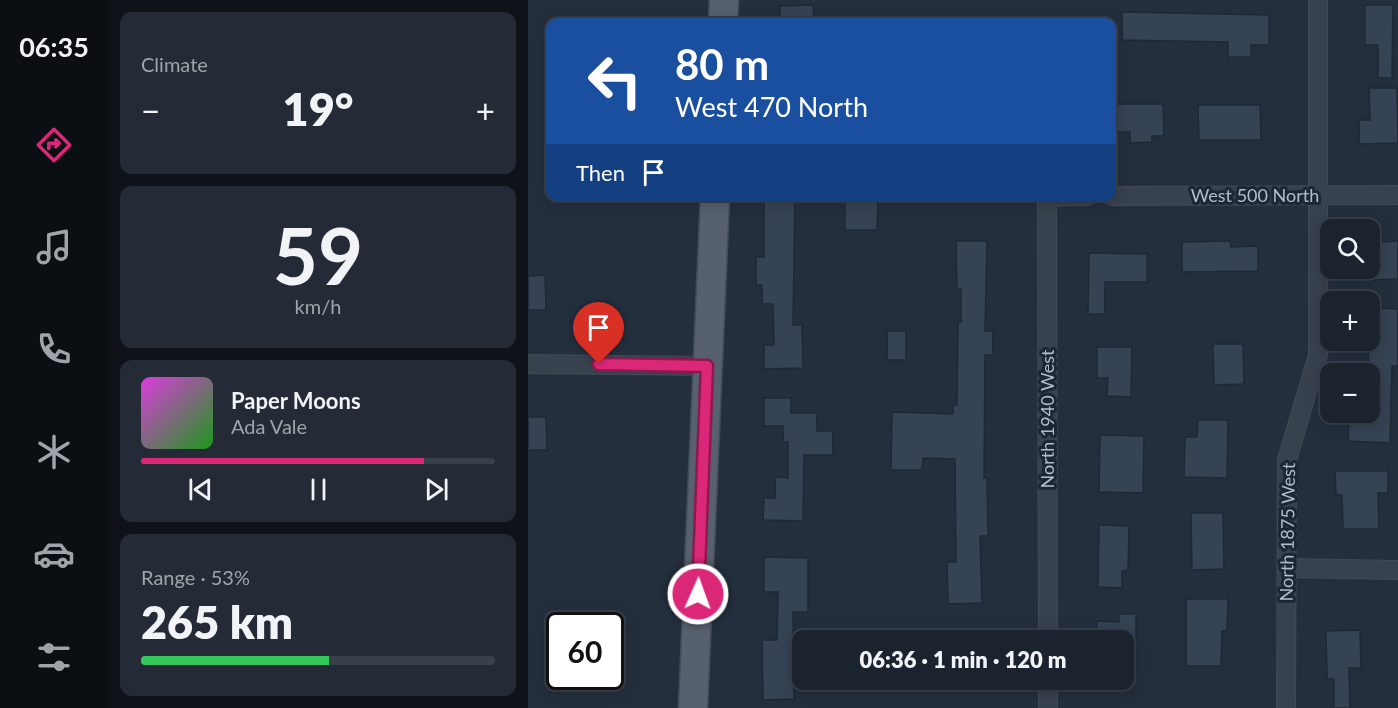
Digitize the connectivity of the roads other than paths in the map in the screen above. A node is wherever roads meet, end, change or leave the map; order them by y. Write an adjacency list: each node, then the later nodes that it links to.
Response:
1 (724, 0): 3 (main road)
2 (1317, 0): 4 (street, North 1875 West)
3 (723, 18)
4 (1318, 195): 5 (street, West 500 North); 6 (street, West 500 North); 11 (street, North 1875 West)
5 (1398, 195)
6 (1116, 196)
7 (715, 201): 10 (main road)
8 (1047, 201): 13 (street, North 1940 West)
9 (528, 364): 10 (street)
10 (707, 366): 15 (main road)
11 (1287, 568): 12 (street); 17 (street, North 1875 West)
12 (1398, 570)
13 (1048, 630)
14 (1048, 690): 16 (street)
15 (693, 708)
16 (1048, 708)
17 (1286, 708)

